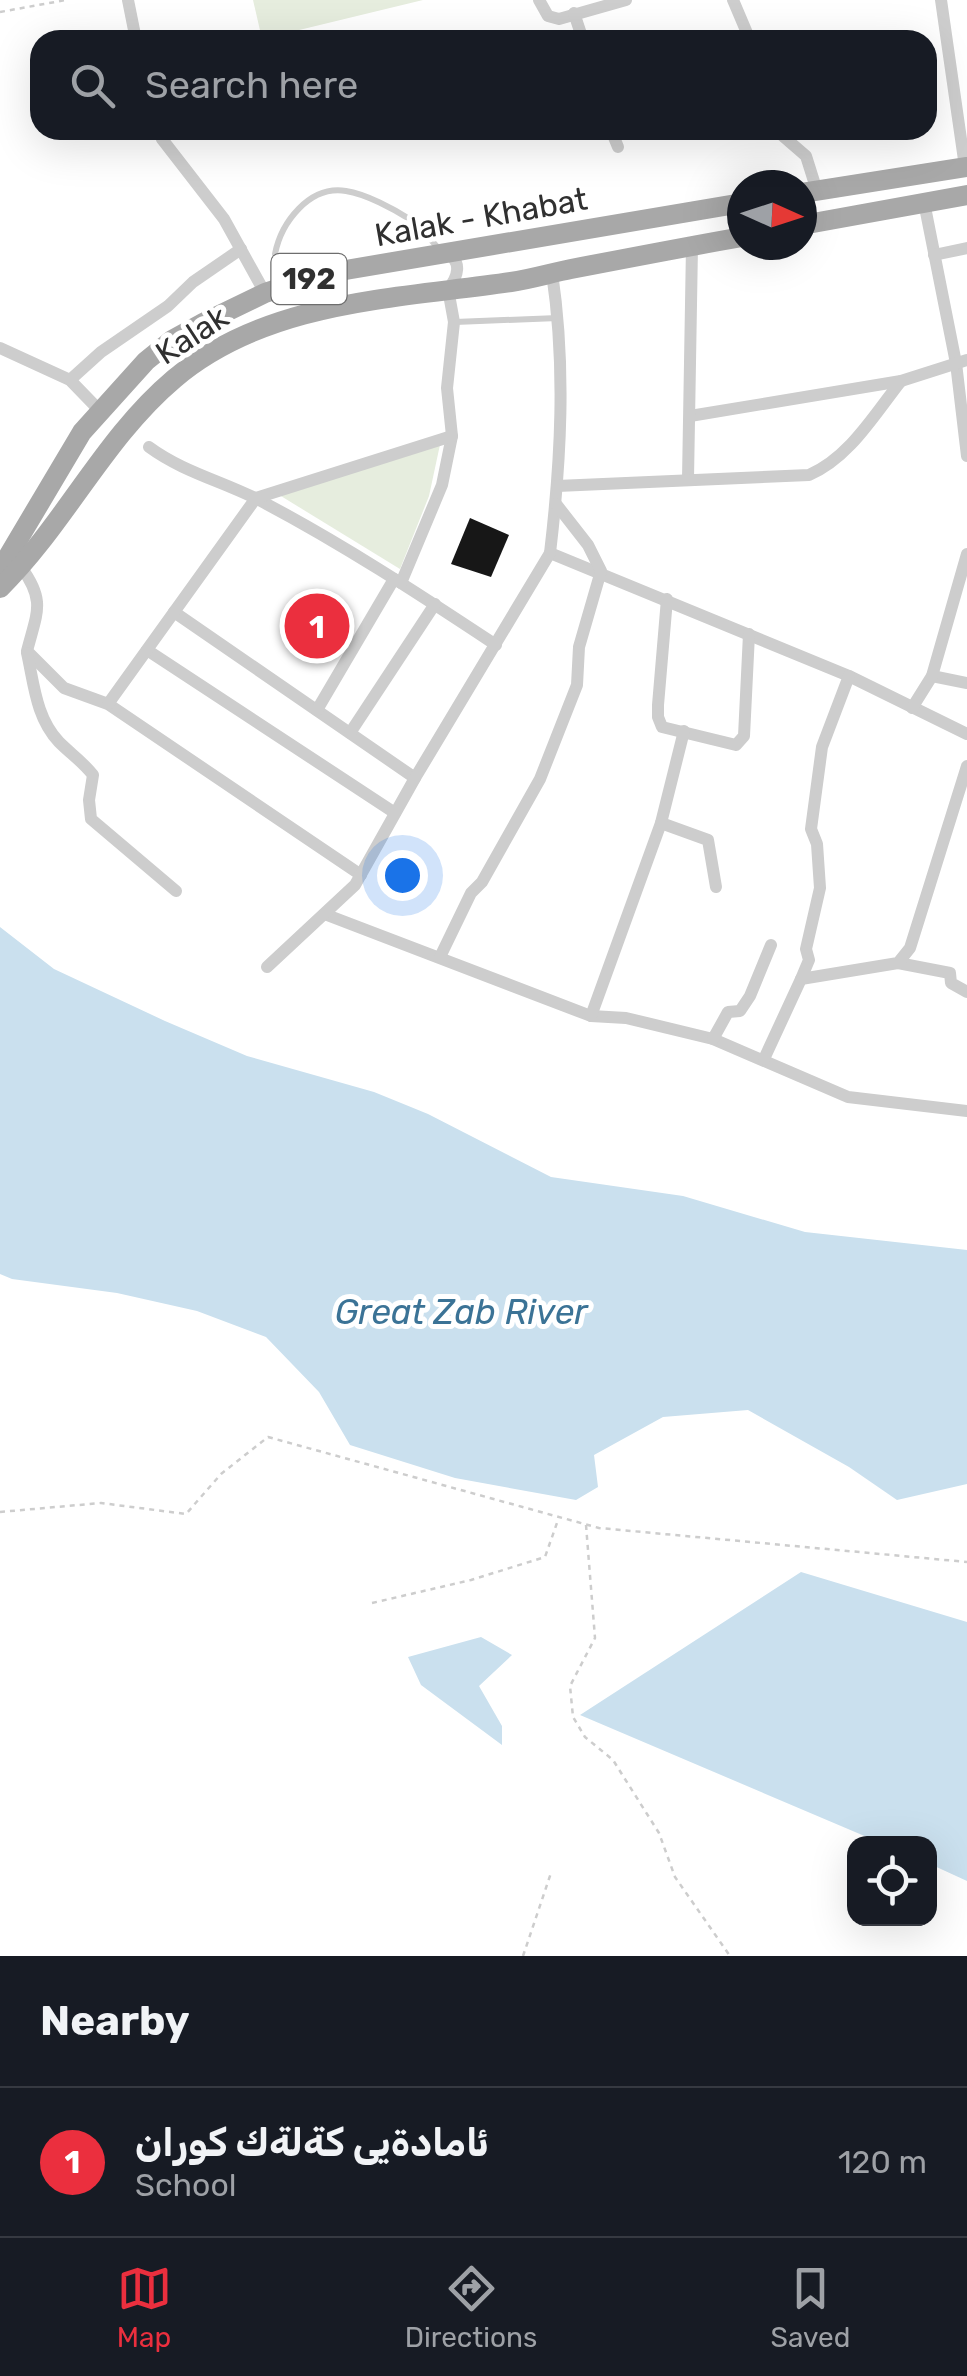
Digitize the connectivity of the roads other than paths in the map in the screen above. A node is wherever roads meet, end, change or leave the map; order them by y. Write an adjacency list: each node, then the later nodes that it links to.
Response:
1 (128, 0): 7 (street)
2 (539, 0): 6 (street)
3 (626, 0): 6 (street)
4 (733, 0): 9 (street)
5 (941, 0): 14 (street)
6 (574, 13): 8 (street)
7 (134, 30)
8 (580, 30)
9 (746, 30)
10 (163, 140): 25 (street)
11 (615, 140): 13 (street)
12 (783, 140): 15 (street)
13 (618, 147)
14 (966, 167): 16 (main road)
15 (807, 170)
16 (817, 191)
17 (967, 194): 18 (main road)
18 (924, 202): 20 (main road); 27 (street)
19 (727, 206): 22 (main road, Kalak - Khabat / 192)
20 (817, 222)
21 (727, 240): 23 (main road, Kalak / 192)
22 (514, 242): 26 (main road, Kalak - Khabat / 192); 29 (main road)
23 (692, 246): 28 (main road, Kalak / 192); 40 (street)
24 (967, 248): 27 (street)
25 (242, 249): 32 (street); 37 (street)
26 (443, 253): 30 (main road, Kalak - Khabat / 192); 30 (lane); 31 (street)
27 (934, 256): 36 (street)
28 (552, 272): 29 (main road, Kalak / 192); 33 (street)
29 (514, 282): 31 (main road, Kalak / 192)
30 (291, 287): 32 (main road, Kalak - Khabat / 192)
31 (448, 289): 34 (street); 51 (main road, Kalak / 192)
32 (265, 293): 39 (main road, Kalak - Khabat / 192)
33 (559, 318): 34 (lane); 46 (street)
34 (454, 322): 41 (street)
35 (0, 348): 37 (street)
36 (961, 362): 38 (street); 42 (street)
37 (70, 380): 39 (street)
38 (902, 381): 40 (street); 45 (street)
39 (101, 412): 51 (main road, Kalak - Khabat / 192)
40 (690, 416): 45 (street)
41 (452, 436): 47 (street); 53 (street)
42 (966, 440): 44 (street)
43 (148, 447): 47 (street)
44 (967, 456)
45 (688, 479): 46 (street)
46 (557, 486): 48 (street)
47 (256, 498): 53 (street); 57 (street)
48 (556, 504): 49 (street); 52 (street)
49 (550, 553): 52 (street); 59 (street)
50 (967, 554): 63 (street)
51 (10, 568): 54 (main road, Kalak / 192); 60 (street)
52 (601, 571): 55 (street); 80 (street)
53 (397, 581): 56 (street); 67 (street)
54 (0, 588)
55 (667, 599): 58 (street); 68 (street)
56 (435, 604): 59 (street); 69 (street)
57 (174, 612): 61 (street); 67 (street)
58 (749, 634): 62 (street); 68 (street)
59 (496, 644): 72 (street)
60 (27, 650): 65 (street); 77 (street)
61 (147, 650): 65 (street); 73 (street)
62 (849, 676): 66 (street); 83 (street)
63 (932, 676): 64 (street); 66 (street)
64 (967, 684)
65 (108, 704): 75 (street)
66 (912, 708): 70 (street)
67 (317, 710): 69 (street)
68 (684, 731): 74 (street)
69 (350, 733): 72 (street)
70 (967, 734)
71 (967, 766): 81 (street)
72 (415, 778): 73 (street)
73 (395, 814): 75 (street)
74 (661, 823): 76 (street); 85 (street)
75 (361, 875): 78 (street)
76 (716, 887)
77 (176, 891)
78 (327, 915): 80 (street); 82 (street)
79 (771, 945): 86 (street)
80 (440, 957): 85 (street)
81 (898, 963): 83 (street); 84 (street)
82 (267, 967)
83 (801, 979): 87 (street)
84 (967, 992)
85 (591, 1016): 86 (street)
86 (712, 1040): 87 (street)
87 (764, 1059): 88 (street)
88 (967, 1111)

